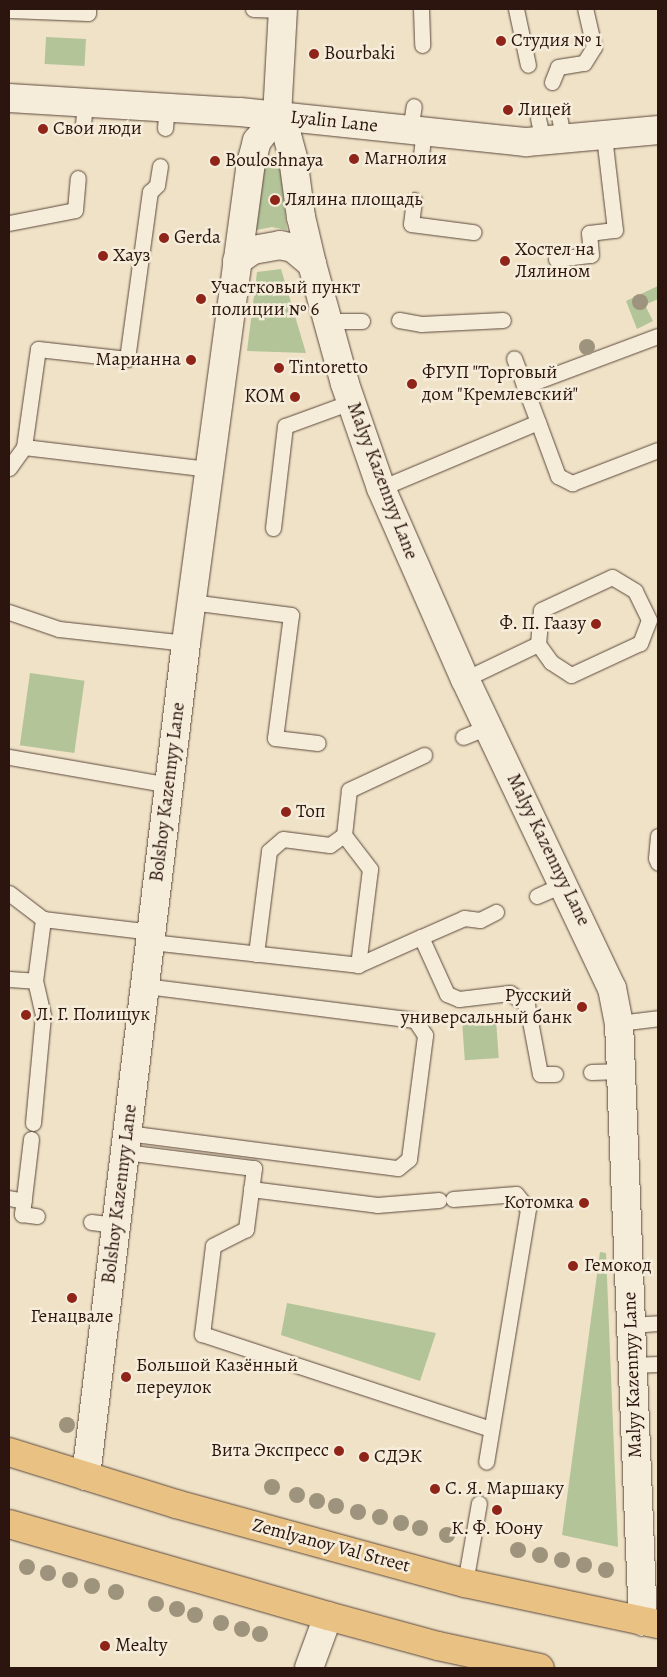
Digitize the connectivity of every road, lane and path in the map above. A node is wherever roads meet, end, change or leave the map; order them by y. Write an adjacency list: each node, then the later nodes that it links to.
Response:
1 (88, 9): 6 (lane)
2 (254, 9): 7 (lane)
3 (421, 9): 8 (lane)
4 (516, 9): 9 (lane)
5 (585, 9): 10 (lane)
6 (9, 10)
7 (283, 10): 12 (street)
8 (422, 45)
9 (528, 65)
10 (552, 82)
11 (9, 98): 12 (street, Lyalin Lane)
12 (277, 116): 14 (street, Lyalin Lane); 21 (street, Bolshoy Kazennyy Lane); 22 (street, Malyy Kazennyy Lane)
13 (658, 130): 14 (street, Lyalin Lane)
14 (604, 137): 20 (lane)
15 (160, 166): 32 (lane)
16 (78, 178): 18 (lane)
17 (414, 200): 19 (lane)
18 (9, 223)
19 (473, 232)
20 (556, 259)
21 (237, 261): 22 (street); 35 (street, Bolshoy Kazennyy Lane)
22 (312, 264): 25 (street, Malyy Kazennyy Lane)
23 (399, 320): 24 (lane)
24 (503, 320)
25 (328, 321): 26 (lane); 30 (street, Malyy Kazennyy Lane)
26 (362, 321)
27 (658, 336): 29 (lane)
28 (514, 358): 29 (lane)
29 (524, 386): 31 (lane)
30 (351, 402): 36 (street, Malyy Kazennyy Lane); 37 (lane)
31 (538, 422): 33 (lane); 36 (lane)
32 (24, 447): 34 (lane); 35 (lane)
33 (658, 450)
34 (9, 468)
35 (208, 469): 38 (street, Bolshoy Kazennyy Lane)
36 (381, 488): 42 (street, Malyy Kazennyy Lane)
37 (273, 528)
38 (191, 602): 40 (street, Bolshoy Kazennyy Lane); 45 (lane)
39 (9, 612): 40 (lane)
40 (186, 643): 48 (street, Bolshoy Kazennyy Lane)
41 (538, 644): 41 (lane); 42 (lane)
42 (465, 679): 43 (street, Malyy Kazennyy Lane)
43 (488, 727): 44 (lane); 52 (street, Malyy Kazennyy Lane)
44 (463, 737)
45 (318, 743)
46 (424, 755): 49 (lane)
47 (9, 757): 48 (lane)
48 (169, 785): 57 (street, Bolshoy Kazennyy Lane)
49 (344, 835): 59 (lane); 60 (lane)
50 (658, 836): 51 (lane)
51 (658, 863)
52 (564, 884): 54 (lane); 65 (street, Malyy Kazennyy Lane)
53 (9, 893): 56 (lane)
54 (537, 896)
55 (496, 912): 58 (lane)
56 (43, 919): 57 (lane); 62 (lane)
57 (152, 937): 59 (lane); 63 (street, Bolshoy Kazennyy Lane)
58 (421, 937): 60 (lane); 68 (lane)
59 (256, 954): 60 (lane)
60 (358, 965)
61 (9, 979): 62 (lane)
62 (35, 981): 69 (lane)
63 (146, 986): 71 (street, Bolshoy Kazennyy Lane); 71 (lane)
64 (658, 1018): 65 (lane)
65 (619, 1023): 66 (street, Malyy Kazennyy Lane)
66 (621, 1071): 67 (lane); 77 (street, Malyy Kazennyy Lane)
67 (591, 1072)
68 (555, 1074)
69 (33, 1123)
70 (31, 1139): 74 (lane)
71 (126, 1143): 72 (lane); 82 (street, Bolshoy Kazennyy Lane)
72 (251, 1189): 79 (lane); 79 (lane)
73 (9, 1198): 74 (lane)
74 (24, 1202): 75 (lane)
75 (37, 1216)
76 (658, 1323): 77 (lane)
77 (631, 1325): 78 (street, Malyy Kazennyy Lane)
78 (645, 1364): 87 (street, Malyy Kazennyy Lane)
79 (491, 1429): 81 (lane)
80 (9, 1452): 82 (main road, Zemlyanoy Val Street)
81 (486, 1462)
82 (86, 1476): 85 (main road, Zemlyanoy Val Street)
83 (479, 1503): 85 (lane)
84 (9, 1524): 86 (main road)
85 (465, 1583): 87 (main road, Zemlyanoy Val Street)
86 (328, 1616): 88 (street); 89 (main road)
87 (651, 1623)
88 (309, 1668)
89 (540, 1668)

